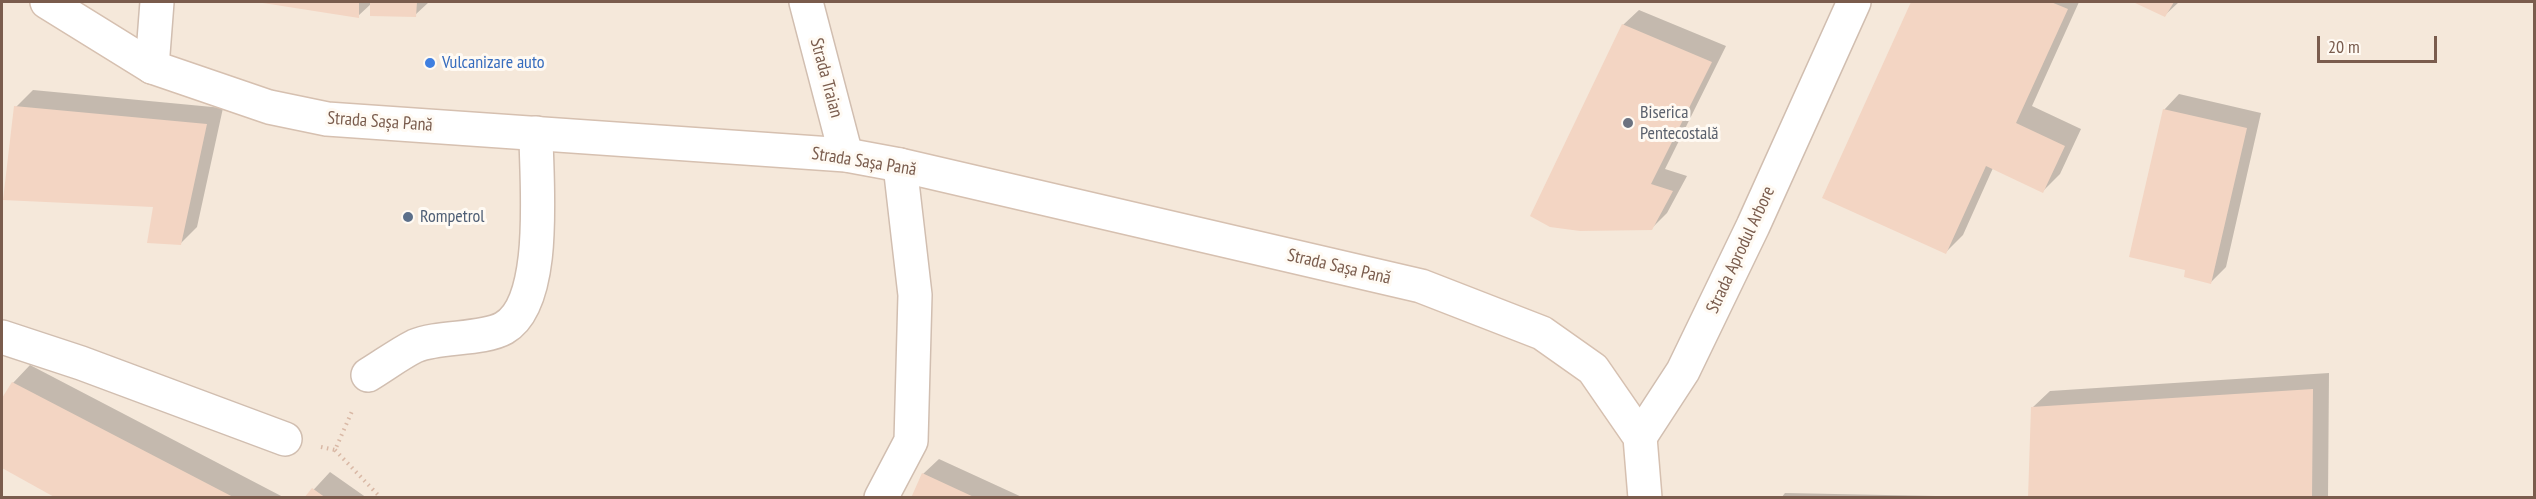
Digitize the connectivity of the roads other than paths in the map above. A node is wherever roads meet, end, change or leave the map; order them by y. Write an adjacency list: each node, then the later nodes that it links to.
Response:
1 (47, 2): 5 (street, Strada Sașa Pană)
2 (158, 2): 5 (street)
3 (806, 2): 7 (street, Strada Traian)
4 (1854, 2): 11 (street, Strada Aprodul Arbore)
5 (152, 67): 6 (street, Strada Sașa Pană)
6 (536, 133): 7 (street, Strada Sașa Pană); 10 (street)
7 (846, 155): 8 (street, Strada Sașa Pană)
8 (900, 165): 11 (street, Strada Sașa Pană); 13 (street)
9 (2, 337): 12 (street)
10 (368, 375)
11 (1640, 437): 14 (street)
12 (285, 439)
13 (881, 498)
14 (1644, 498)

